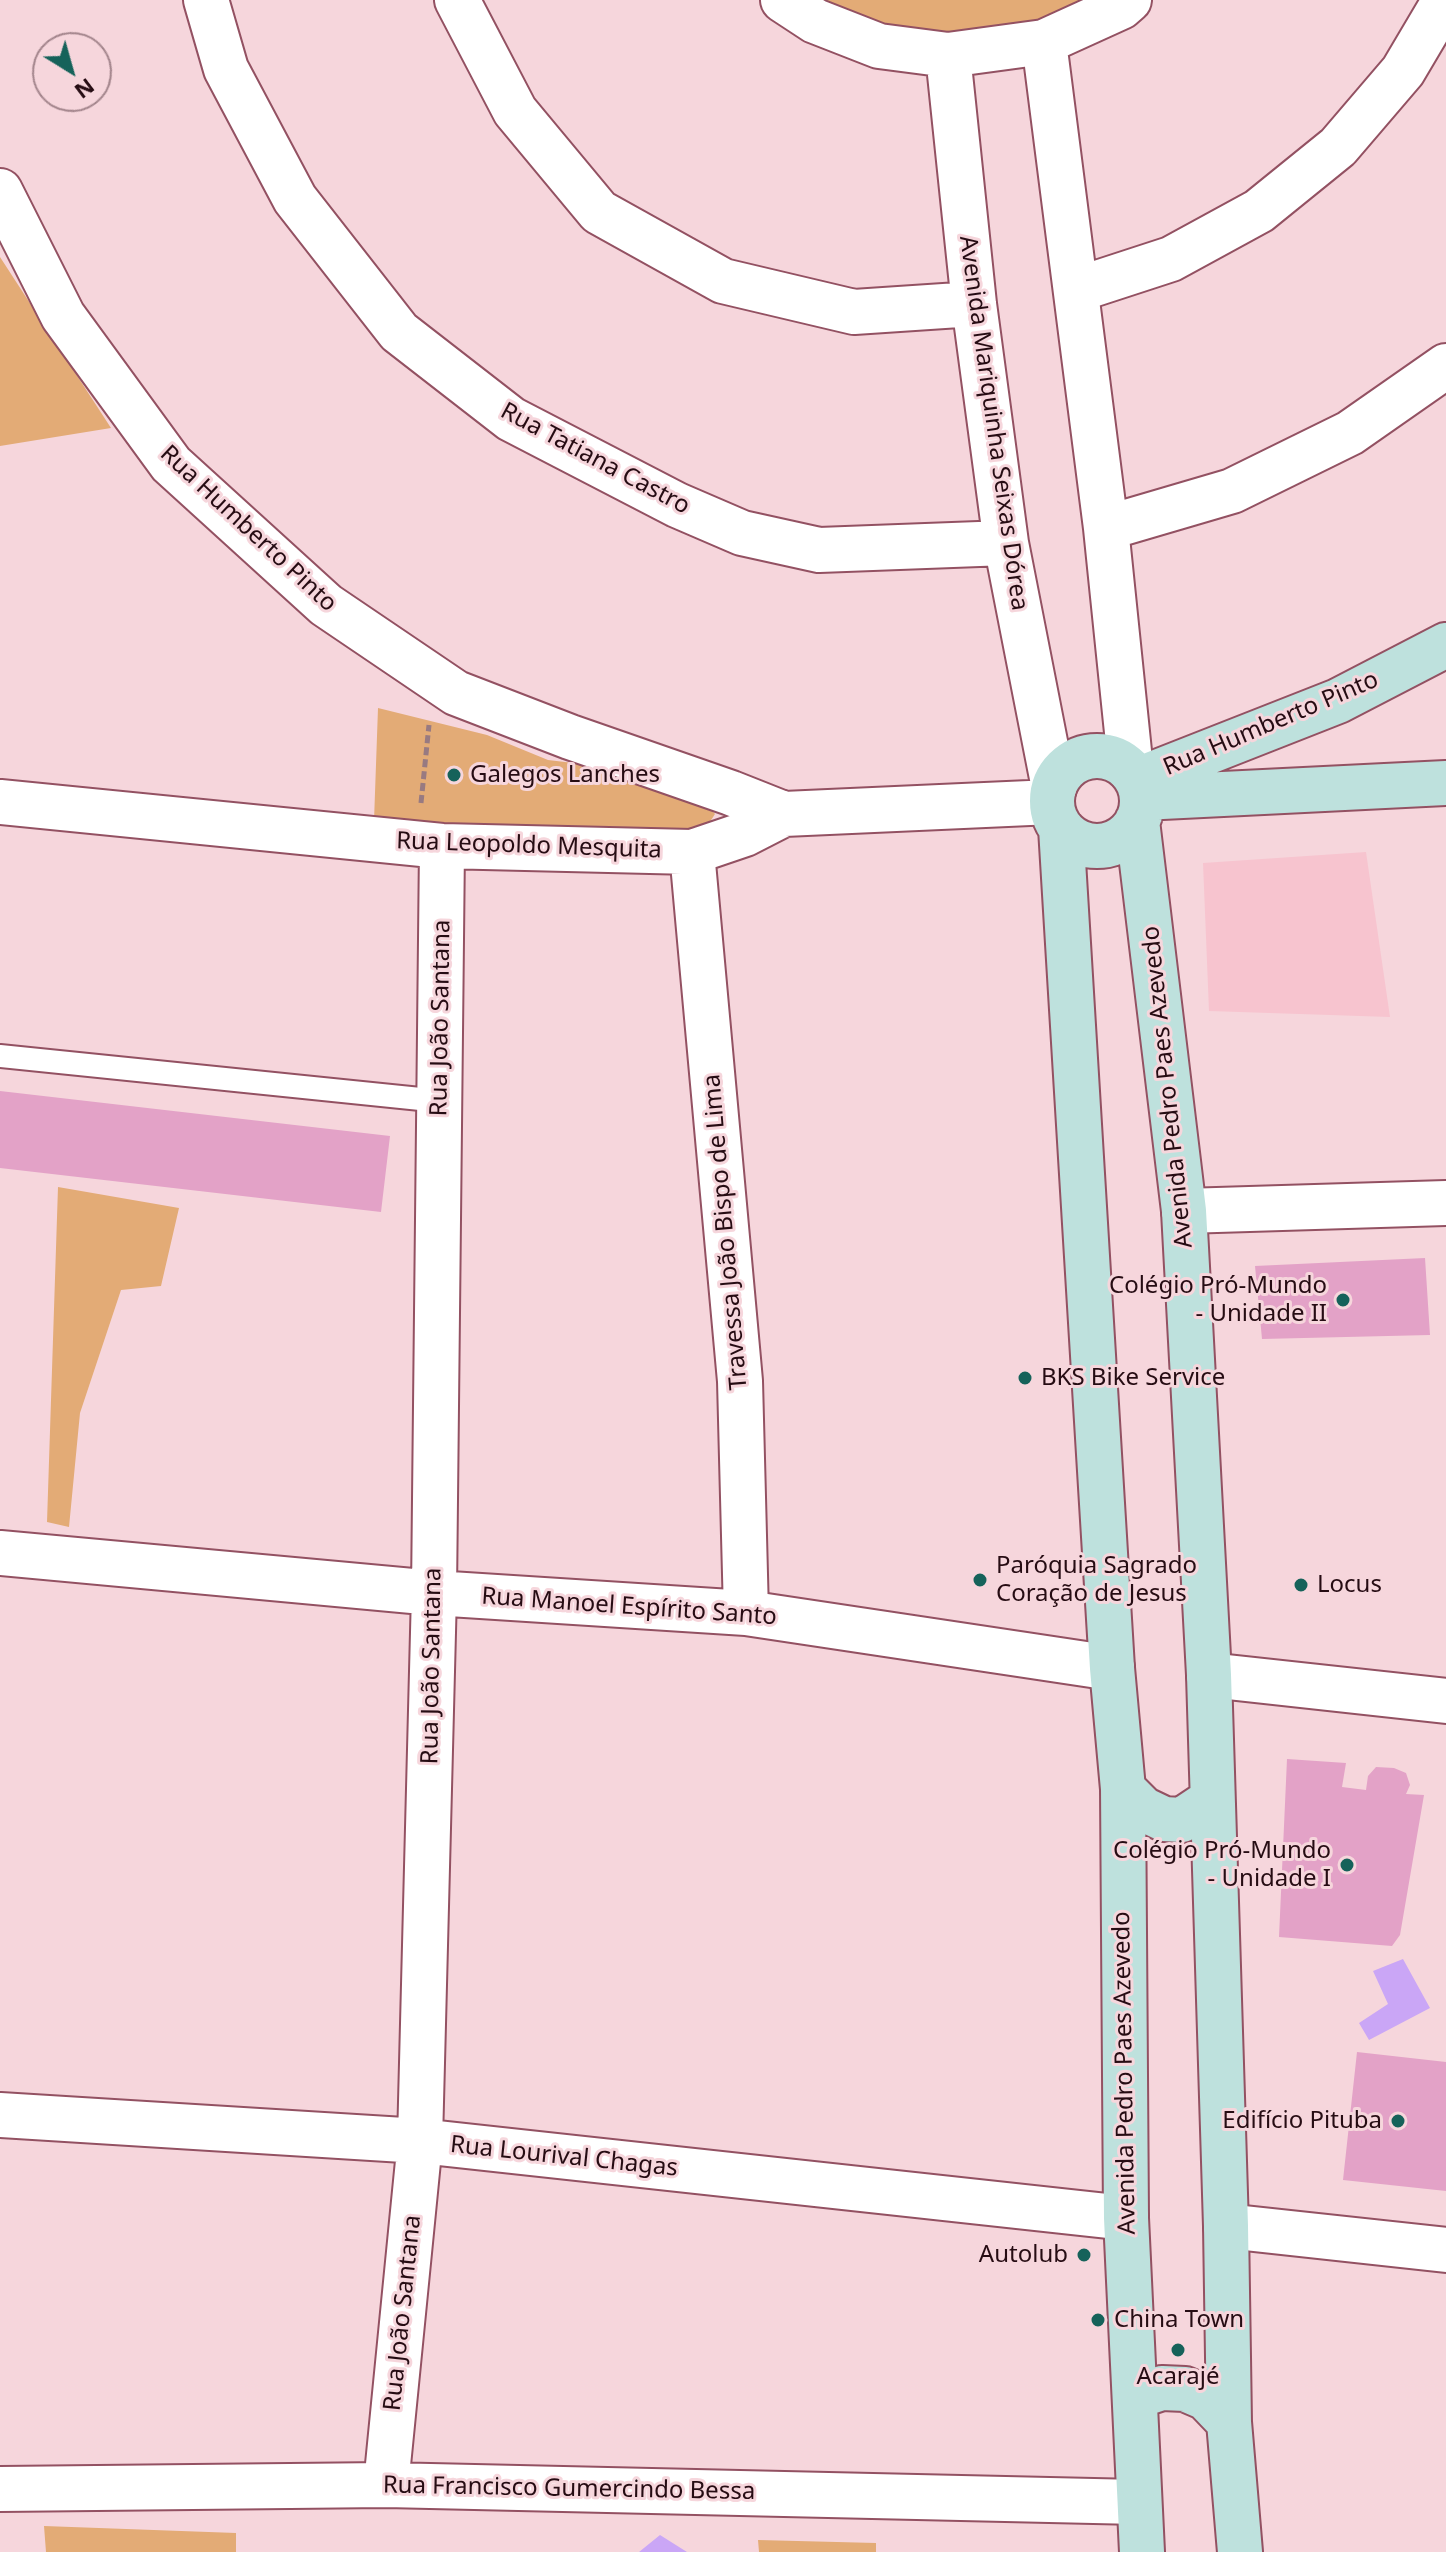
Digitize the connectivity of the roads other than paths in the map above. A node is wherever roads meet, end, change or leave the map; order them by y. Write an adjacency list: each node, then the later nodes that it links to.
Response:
1 (206, 0): 13 (street, Rua Tatiana Castro)
2 (457, 0): 10 (street)
3 (783, 0): 7 (street)
4 (1129, 0): 6 (street)
5 (1445, 0): 9 (street)
6 (1044, 42): 7 (street); 9 (street)
7 (948, 55): 10 (street, Avenida Mariquinha Seixas Dórea)
8 (0, 191): 19 (street, Rua Humberto Pinto)
9 (1076, 290): 12 (street)
10 (974, 304): 13 (street, Avenida Mariquinha Seixas Dórea)
11 (1446, 366): 12 (street)
12 (1106, 528): 16 (street)
13 (1006, 543): 18 (street, Avenida Mariquinha Seixas Dórea)
14 (1446, 645): 16 (street, Rua Humberto Pinto)
15 (1446, 783): 16 (street)
16 (1137, 792): 18 (street); 18 (street); 25 (street, Avenida Pedro Paes Azevedo)
17 (0, 802): 20 (street, Rua Leopoldo Mesquita)
18 (1056, 806): 19 (street, Rua Leopoldo Mesquita); 29 (street, Avenida Pedro Paes Azevedo)
19 (784, 814): 21 (street, Rua Leopoldo Mesquita)
20 (430, 845): 21 (street, Rua Leopoldo Mesquita); 23 (street, Rua João Santana)
21 (692, 852): 28 (street, Travessa João Bispo de Lima)
22 (0, 1056): 23 (lane)
23 (440, 1101): 27 (street, Rua João Santana)
24 (1446, 1203): 25 (street)
25 (1184, 1211): 30 (street, Avenida Pedro Paes Azevedo)
26 (0, 1553): 27 (street, Rua Manoel Espírito Santo)
27 (434, 1593): 28 (street, Rua Manoel Espírito Santo); 35 (street, Rua João Santana)
28 (746, 1613): 29 (street, Rua Manoel Espírito Santo)
29 (1112, 1668): 32 (street, Avenida Pedro Paes Azevedo)
30 (1209, 1675): 31 (street); 33 (street, Avenida Pedro Paes Azevedo)
31 (1446, 1701)
32 (1123, 1789): 33 (street); 36 (street, Avenida Pedro Paes Azevedo)
33 (1212, 1800): 37 (street, Avenida Pedro Paes Azevedo)
34 (0, 2115): 35 (street, Rua Lourival Chagas)
35 (420, 2141): 36 (street, Rua Lourival Chagas); 41 (street, Rua João Santana)
36 (1126, 2218): 39 (street, Avenida Pedro Paes Azevedo)
37 (1226, 2226): 38 (street); 40 (street, Avenida Pedro Paes Azevedo)
38 (1446, 2250)
39 (1135, 2397): 40 (street); 43 (street, Avenida Pedro Paes Azevedo)
40 (1229, 2422): 45 (street, Avenida Pedro Paes Azevedo)
41 (386, 2485): 42 (street, Rua Francisco Gumercindo Bessa); 43 (street, Rua Francisco Gumercindo Bessa)
42 (0, 2489)
43 (1138, 2502): 44 (street, Avenida Pedro Paes Azevedo)
44 (1142, 2552)
45 (1240, 2552)

